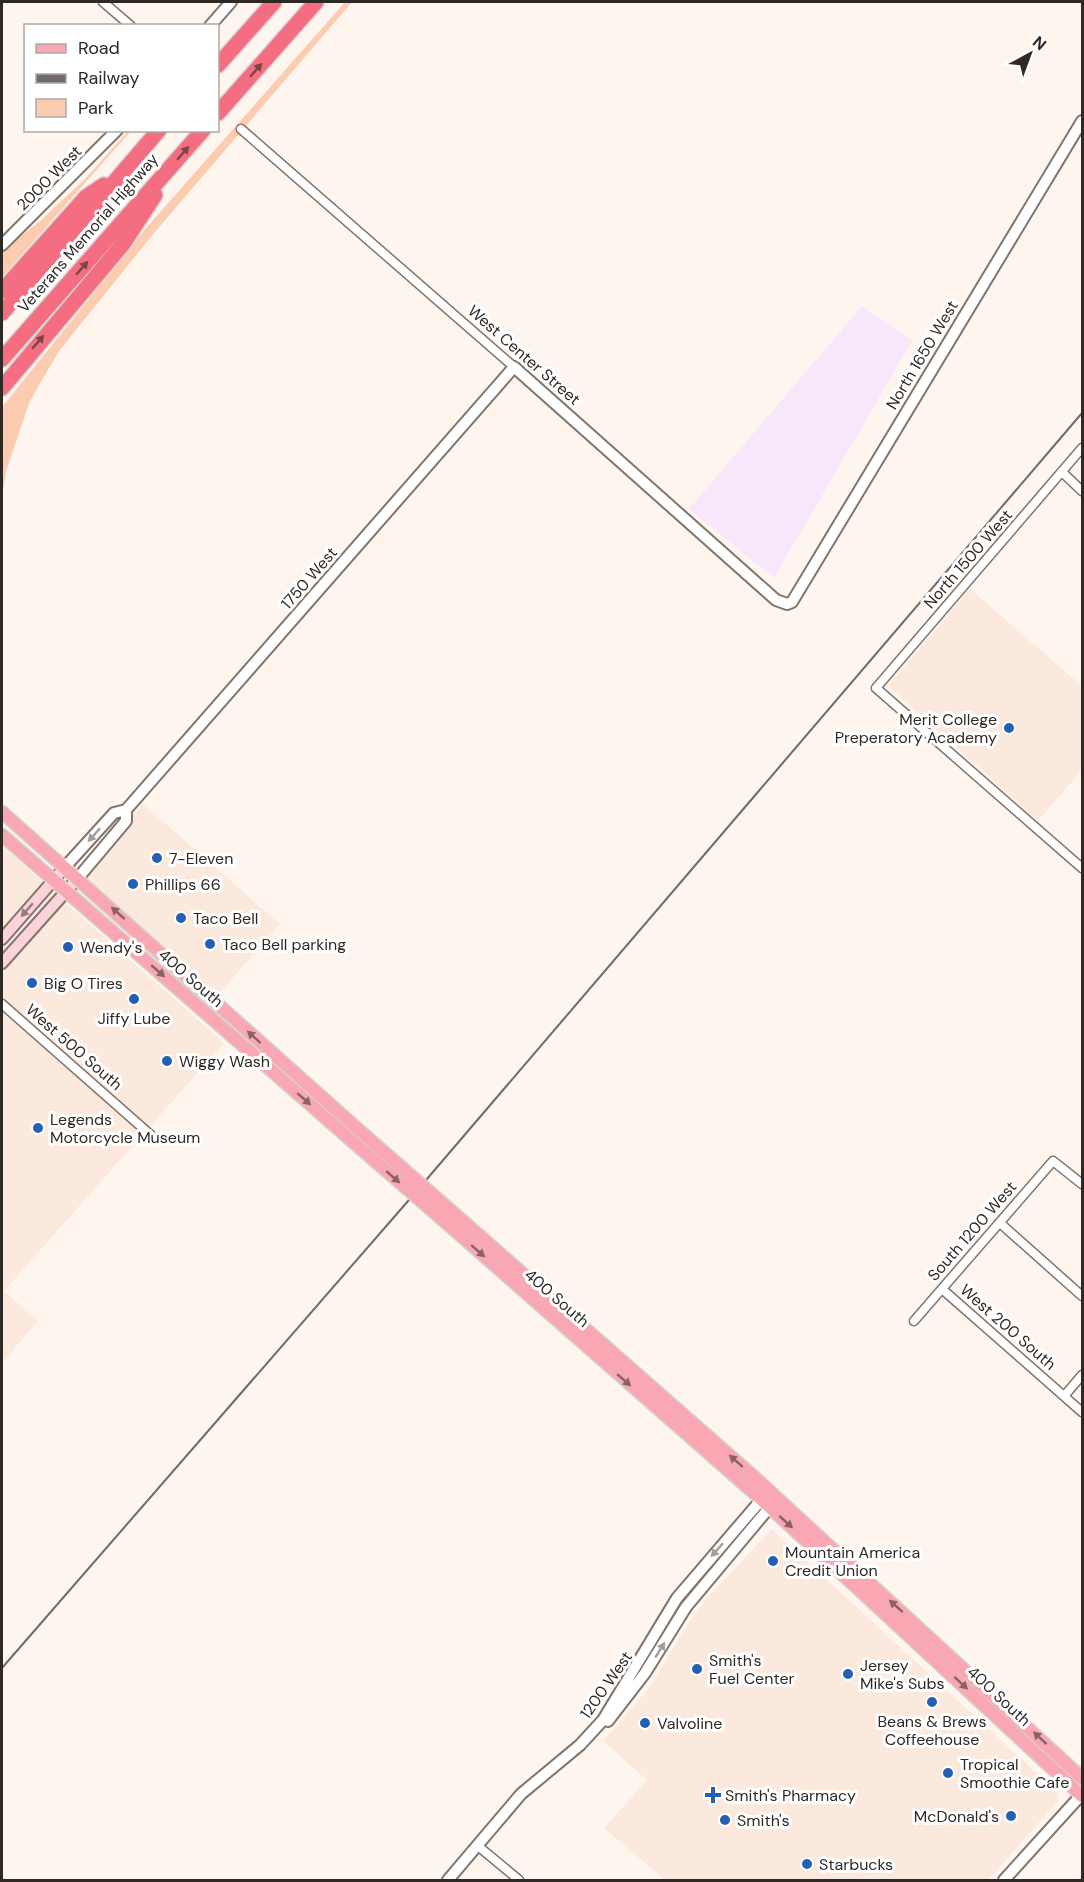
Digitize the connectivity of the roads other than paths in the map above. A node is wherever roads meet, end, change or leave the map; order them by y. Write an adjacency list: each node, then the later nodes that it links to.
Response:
1 (103, 2): 5 (street)
2 (231, 2): 6 (street)
3 (274, 2): 7 (highway)
4 (316, 2): 8 (highway, one-way to 4)
5 (129, 24)
6 (212, 24)
7 (219, 64)
8 (219, 113)
9 (1083, 121): 25 (street, North 1650 West)
10 (241, 129): 20 (street, West Center Street)
11 (115, 132): 16 (street, 2000 West)
12 (157, 132): 14 (highway, Veterans Memorial Highway)
13 (200, 132): 15 (highway, Veterans Memorial Highway, one-way to 13)
14 (119, 175): 17 (highway); 18 (highway, Veterans Memorial Highway)
15 (163, 175): 19 (highway, Veterans Memorial Highway, one-way to 15); 21 (highway, one-way to 15)
16 (2, 245)
17 (2, 291)
18 (2, 313)
19 (2, 359)
20 (514, 367): 25 (street, West Center Street); 26 (street, 1750 West)
21 (2, 388)
22 (1083, 448): 23 (street, North 1500 West)
23 (1062, 472): 24 (street); 30 (street, North 1500 West)
24 (1083, 490)
25 (787, 604)
26 (126, 810): 29 (street, 1750 West, one-way to 29); 31 (street, 1750 West)
27 (2, 812): 29 (main road, 400 South)
28 (2, 835): 32 (main road, 400 South)
29 (65, 867): 31 (main road, 400 South); 32 (main road, 1750 West)
30 (1083, 868)
31 (78, 878): 33 (main road, 1750 West); 37 (main road, 400 South, one-way to 31)
32 (53, 880): 33 (main road, 400 South); 34 (main road, 1750 West, one-way to 34)
33 (66, 891): 35 (main road, 1750 West); 37 (main road, 400 South, one-way to 37)
34 (2, 939)
35 (2, 963)
36 (2, 1004): 38 (street, West 500 South)
37 (356, 1136): 47 (main road, 400 South, bridge)
38 (153, 1137)
39 (1083, 1184): 40 (street, South 1200 West)
40 (1000, 1223): 41 (street, South 1200 West); 42 (street)
41 (942, 1289): 43 (street, South 1200 West); 45 (street, West 200 South)
42 (1083, 1296)
43 (914, 1321)
44 (1083, 1375): 45 (street)
45 (1065, 1395): 46 (street, West 200 South)
46 (1083, 1412)
47 (769, 1499): 48 (main road, 400 South, one-way to 47); 49 (main road, 400 South, one-way to 49); 50 (street, 1200 West)
48 (1083, 1778)
49 (1082, 1795): 51 (street)
50 (479, 1847): 52 (street, 1200 West); 53 (street, 1200 West); 54 (street)
51 (1007, 1880)
52 (448, 1881)
53 (454, 1881)
54 (519, 1881)

